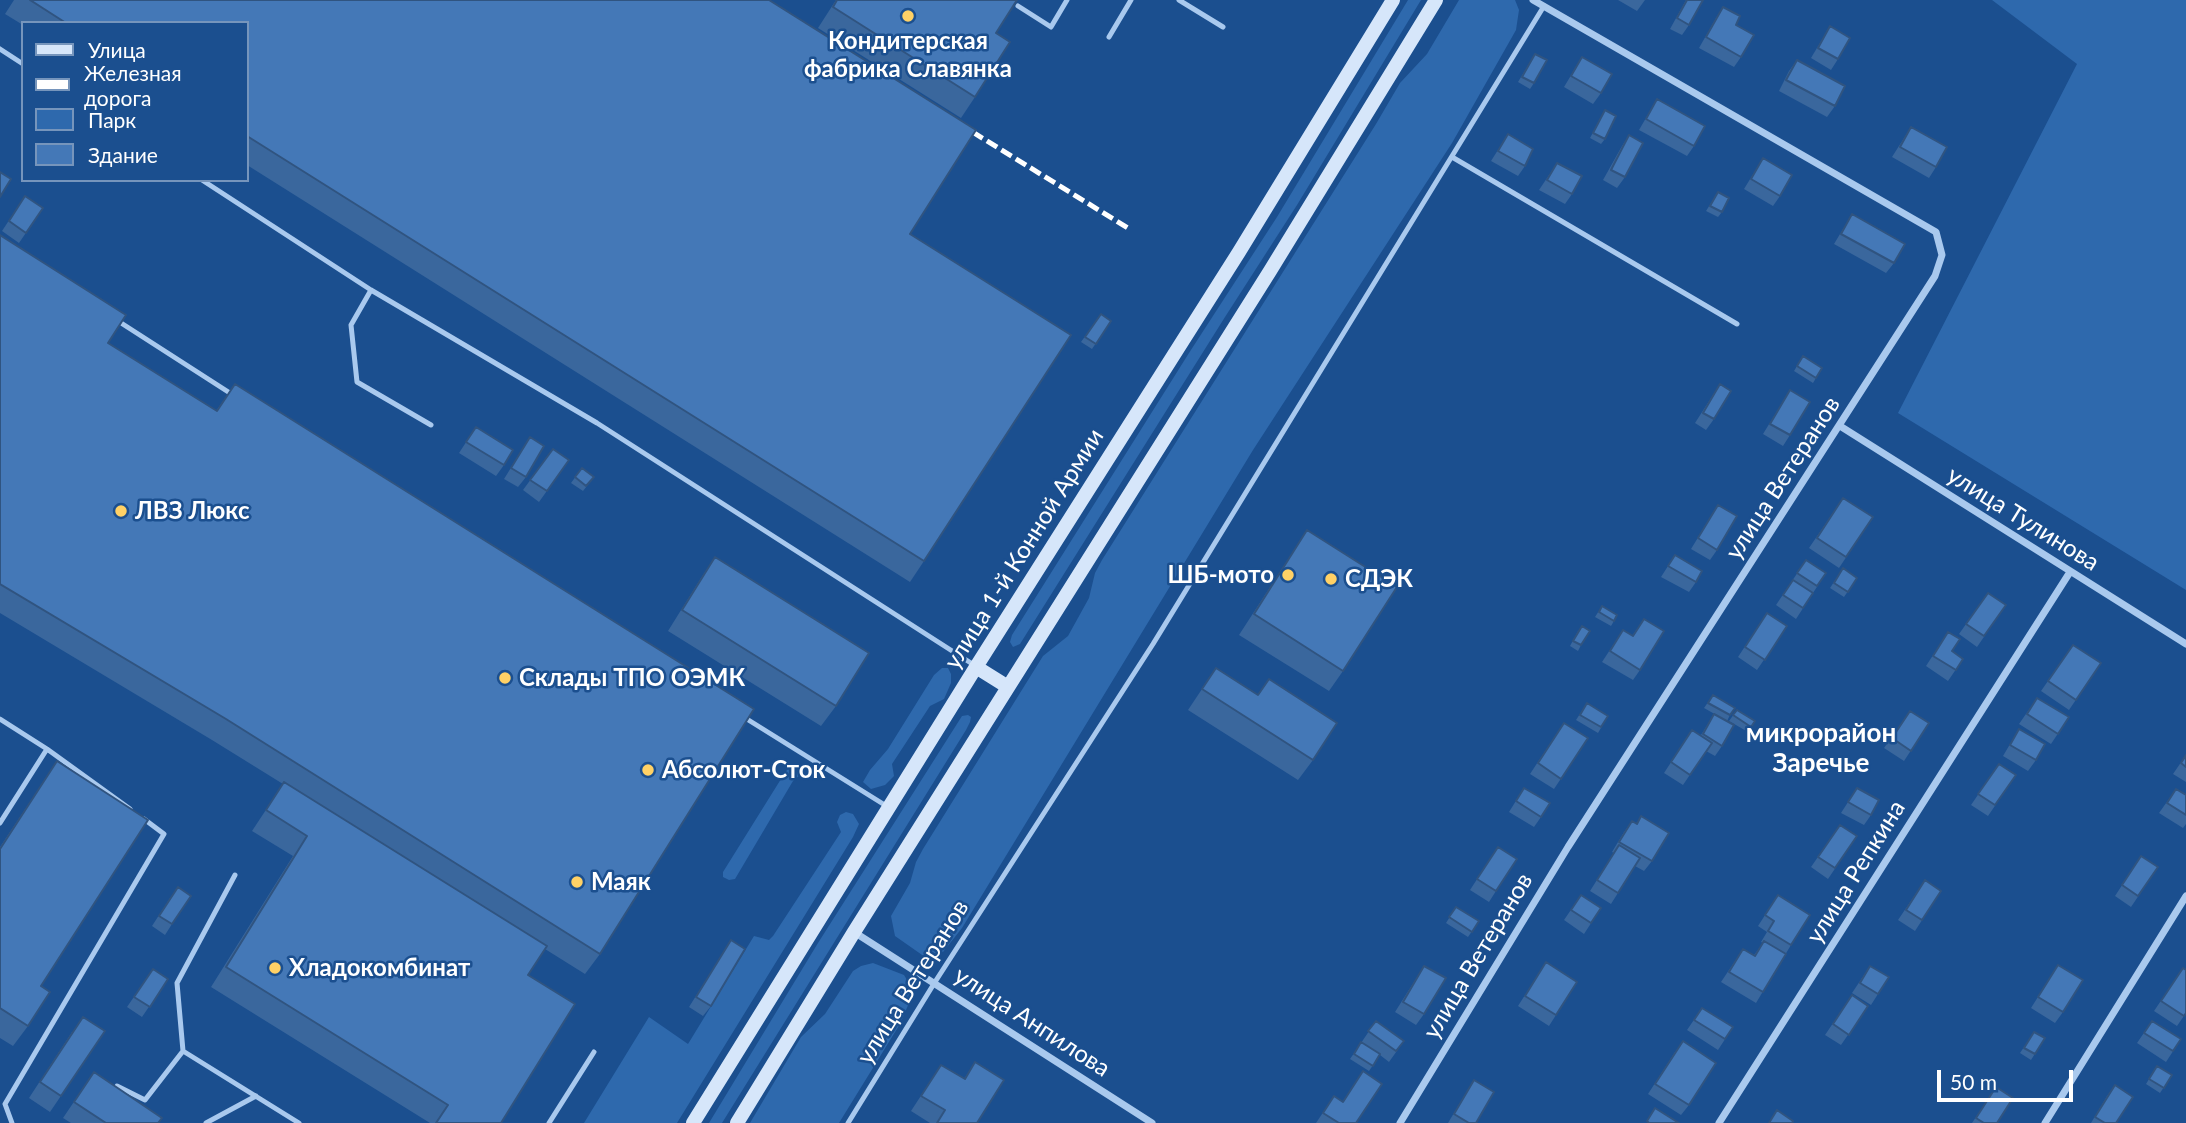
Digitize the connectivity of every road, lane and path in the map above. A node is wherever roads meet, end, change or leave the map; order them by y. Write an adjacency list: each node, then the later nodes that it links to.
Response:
1 (1067, 0): 7 (lane)
2 (1131, 0): 10 (lane)
3 (1179, 0): 9 (lane)
4 (1393, 0): 23 (main road, улица 1-й Конной Армии)
5 (1436, 0): 24 (main road)
6 (1533, 0): 8 (street, улица Ветеранов)
7 (1018, 6)
8 (1544, 6): 13 (lane, улица Ветеранов); 20 (street, улица Ветеранов)
9 (1223, 27)
10 (1109, 37)
11 (0, 49): 12 (lane)
12 (21, 63)
13 (1452, 157): 17 (lane); 33 (lane, улица Ветеранов)
14 (205, 182): 15 (lane)
15 (371, 290): 19 (lane); 23 (lane)
16 (117, 321): 18 (lane)
17 (1737, 324)
18 (234, 396)
19 (431, 425)
20 (1840, 426): 21 (street, улица Тулинова); 49 (street, улица Ветеранов)
21 (2070, 572): 22 (street, улица Тулинова); 50 (street, улица Репкина)
22 (2186, 644)
23 (976, 667): 24 (main road); 28 (main road, улица 1-й Конной Армии)
24 (1008, 687): 32 (main road)
25 (738, 713): 28 (lane)
26 (0, 719): 27 (lane)
27 (47, 749): 29 (lane); 38 (lane)
28 (888, 807): 45 (main road, улица 1-й Конной Армии)
29 (0, 823)
30 (235, 874): 34 (lane)
31 (2186, 896): 51 (street)
32 (854, 932): 33 (street, улица Анпилова); 46 (main road)
33 (935, 982): 47 (lane, улица Ветеранов); 48 (street, улица Анпилова)
34 (183, 1051): 36 (lane); 37 (lane)
35 (594, 1052): 44 (lane)
36 (117, 1086)
37 (256, 1096): 39 (lane); 41 (lane)
38 (3, 1102): 40 (lane)
39 (284, 1115): 42 (lane); 43 (lane)
40 (12, 1123)
41 (206, 1123)
42 (280, 1123)
43 (299, 1123)
44 (549, 1123)
45 (693, 1123)
46 (737, 1123)
47 (848, 1123)
48 (1152, 1123)
49 (1400, 1123)
50 (1719, 1123)
51 (2045, 1123)

